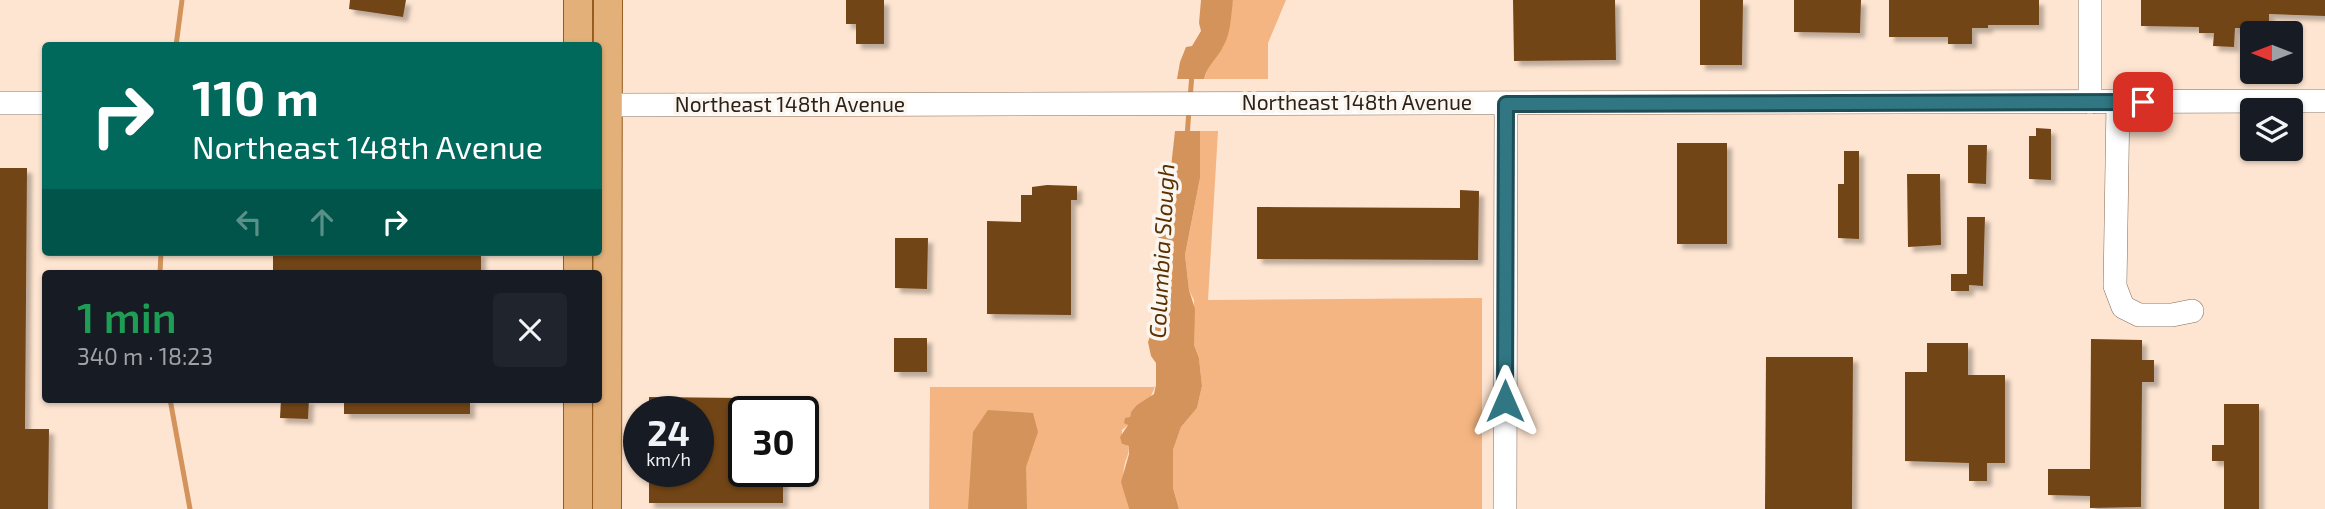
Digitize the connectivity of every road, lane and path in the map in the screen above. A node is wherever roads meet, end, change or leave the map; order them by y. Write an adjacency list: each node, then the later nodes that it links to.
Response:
1 (578, 0): 4 (main road)
2 (608, 0): 11 (main road)
3 (2090, 0): 5 (street)
4 (578, 42)
5 (2090, 102): 6 (street, Northeast 148th Avenue); 10 (street, Northeast 148th Avenue)
6 (2118, 102): 7 (street, Northeast 148th Avenue); 12 (street)
7 (2325, 102)
8 (0, 103): 9 (street)
9 (42, 103)
10 (1506, 104): 11 (street, Northeast 148th Avenue); 16 (street)
11 (603, 105): 15 (main road)
12 (2192, 311)
13 (578, 403): 14 (main road)
14 (578, 509)
15 (607, 509)
16 (1505, 509)

